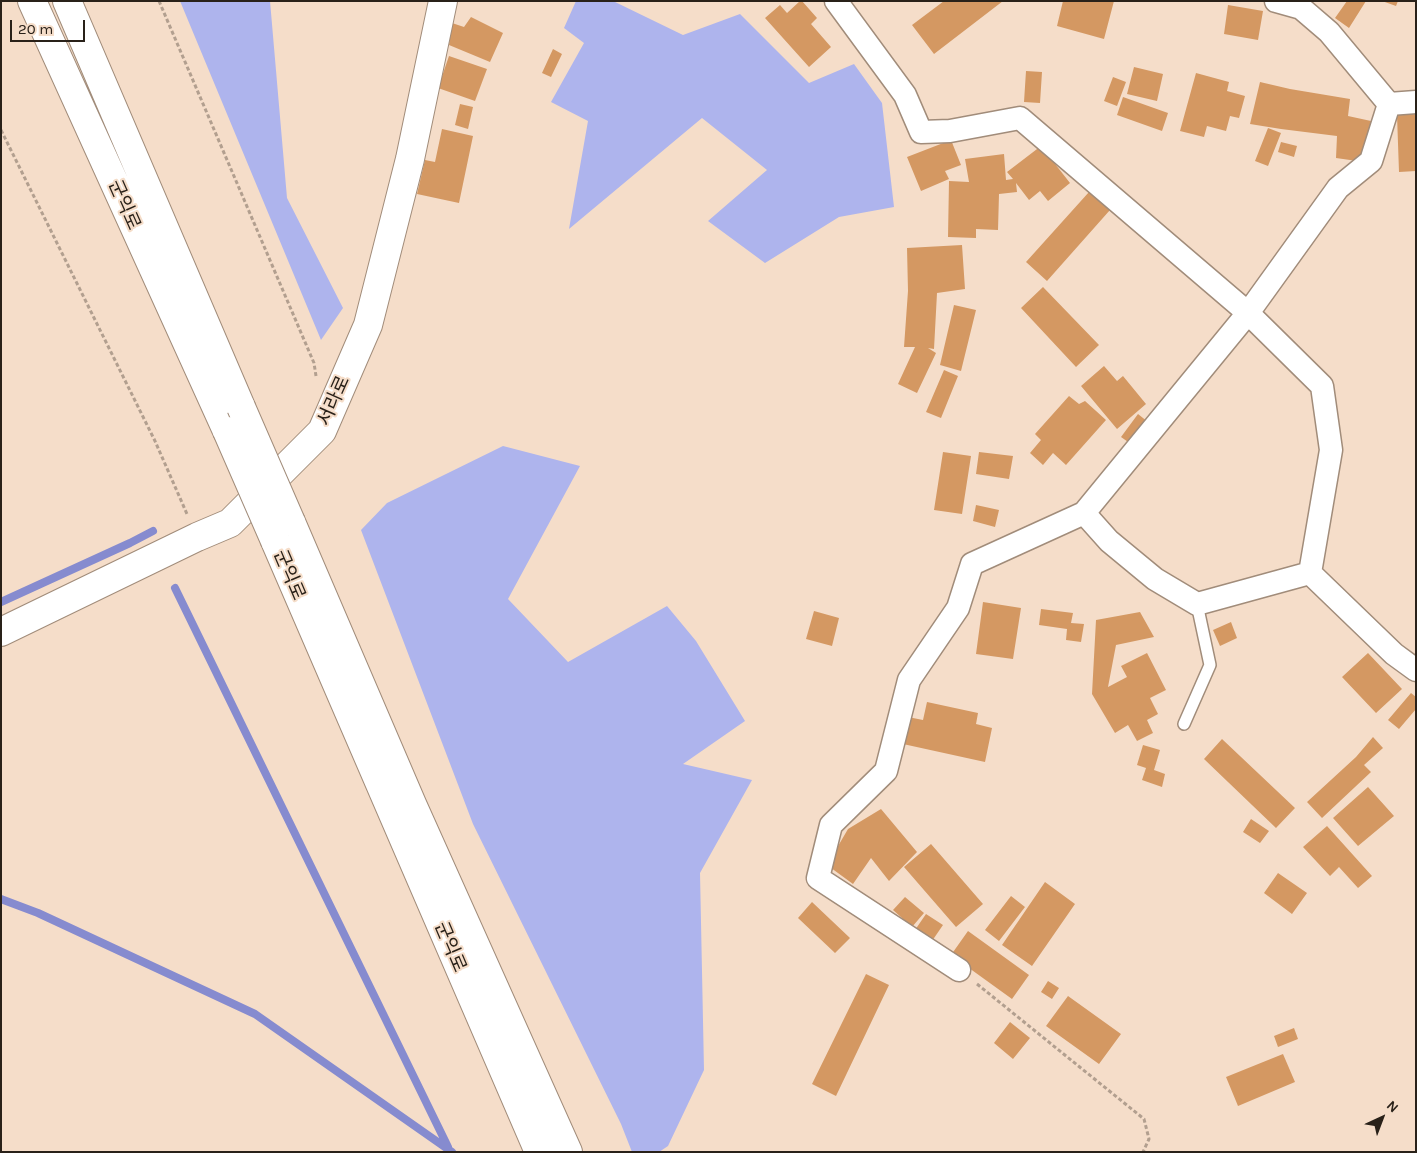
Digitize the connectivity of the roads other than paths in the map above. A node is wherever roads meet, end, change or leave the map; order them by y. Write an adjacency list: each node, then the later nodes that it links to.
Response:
1 (32, 1): 10 (main road, 군익로, bridge)
2 (67, 1): 10 (main road, 군익로, bridge)
3 (443, 1): 13 (main road, 서라로)
4 (836, 1): 8 (street)
5 (1276, 1): 7 (street)
6 (1416, 102): 7 (street)
7 (1388, 104): 8 (street)
8 (1248, 313): 9 (street); 11 (street)
9 (1084, 512): 12 (street); 16 (street)
10 (283, 532): 17 (main road, 군익로); 18 (main road, 군익로)
11 (1310, 573): 12 (street); 14 (street)
12 (1196, 604): 15 (lane)
13 (1, 632)
14 (1416, 670)
15 (1184, 724)
16 (959, 970)
17 (539, 1152)
18 (568, 1152)

